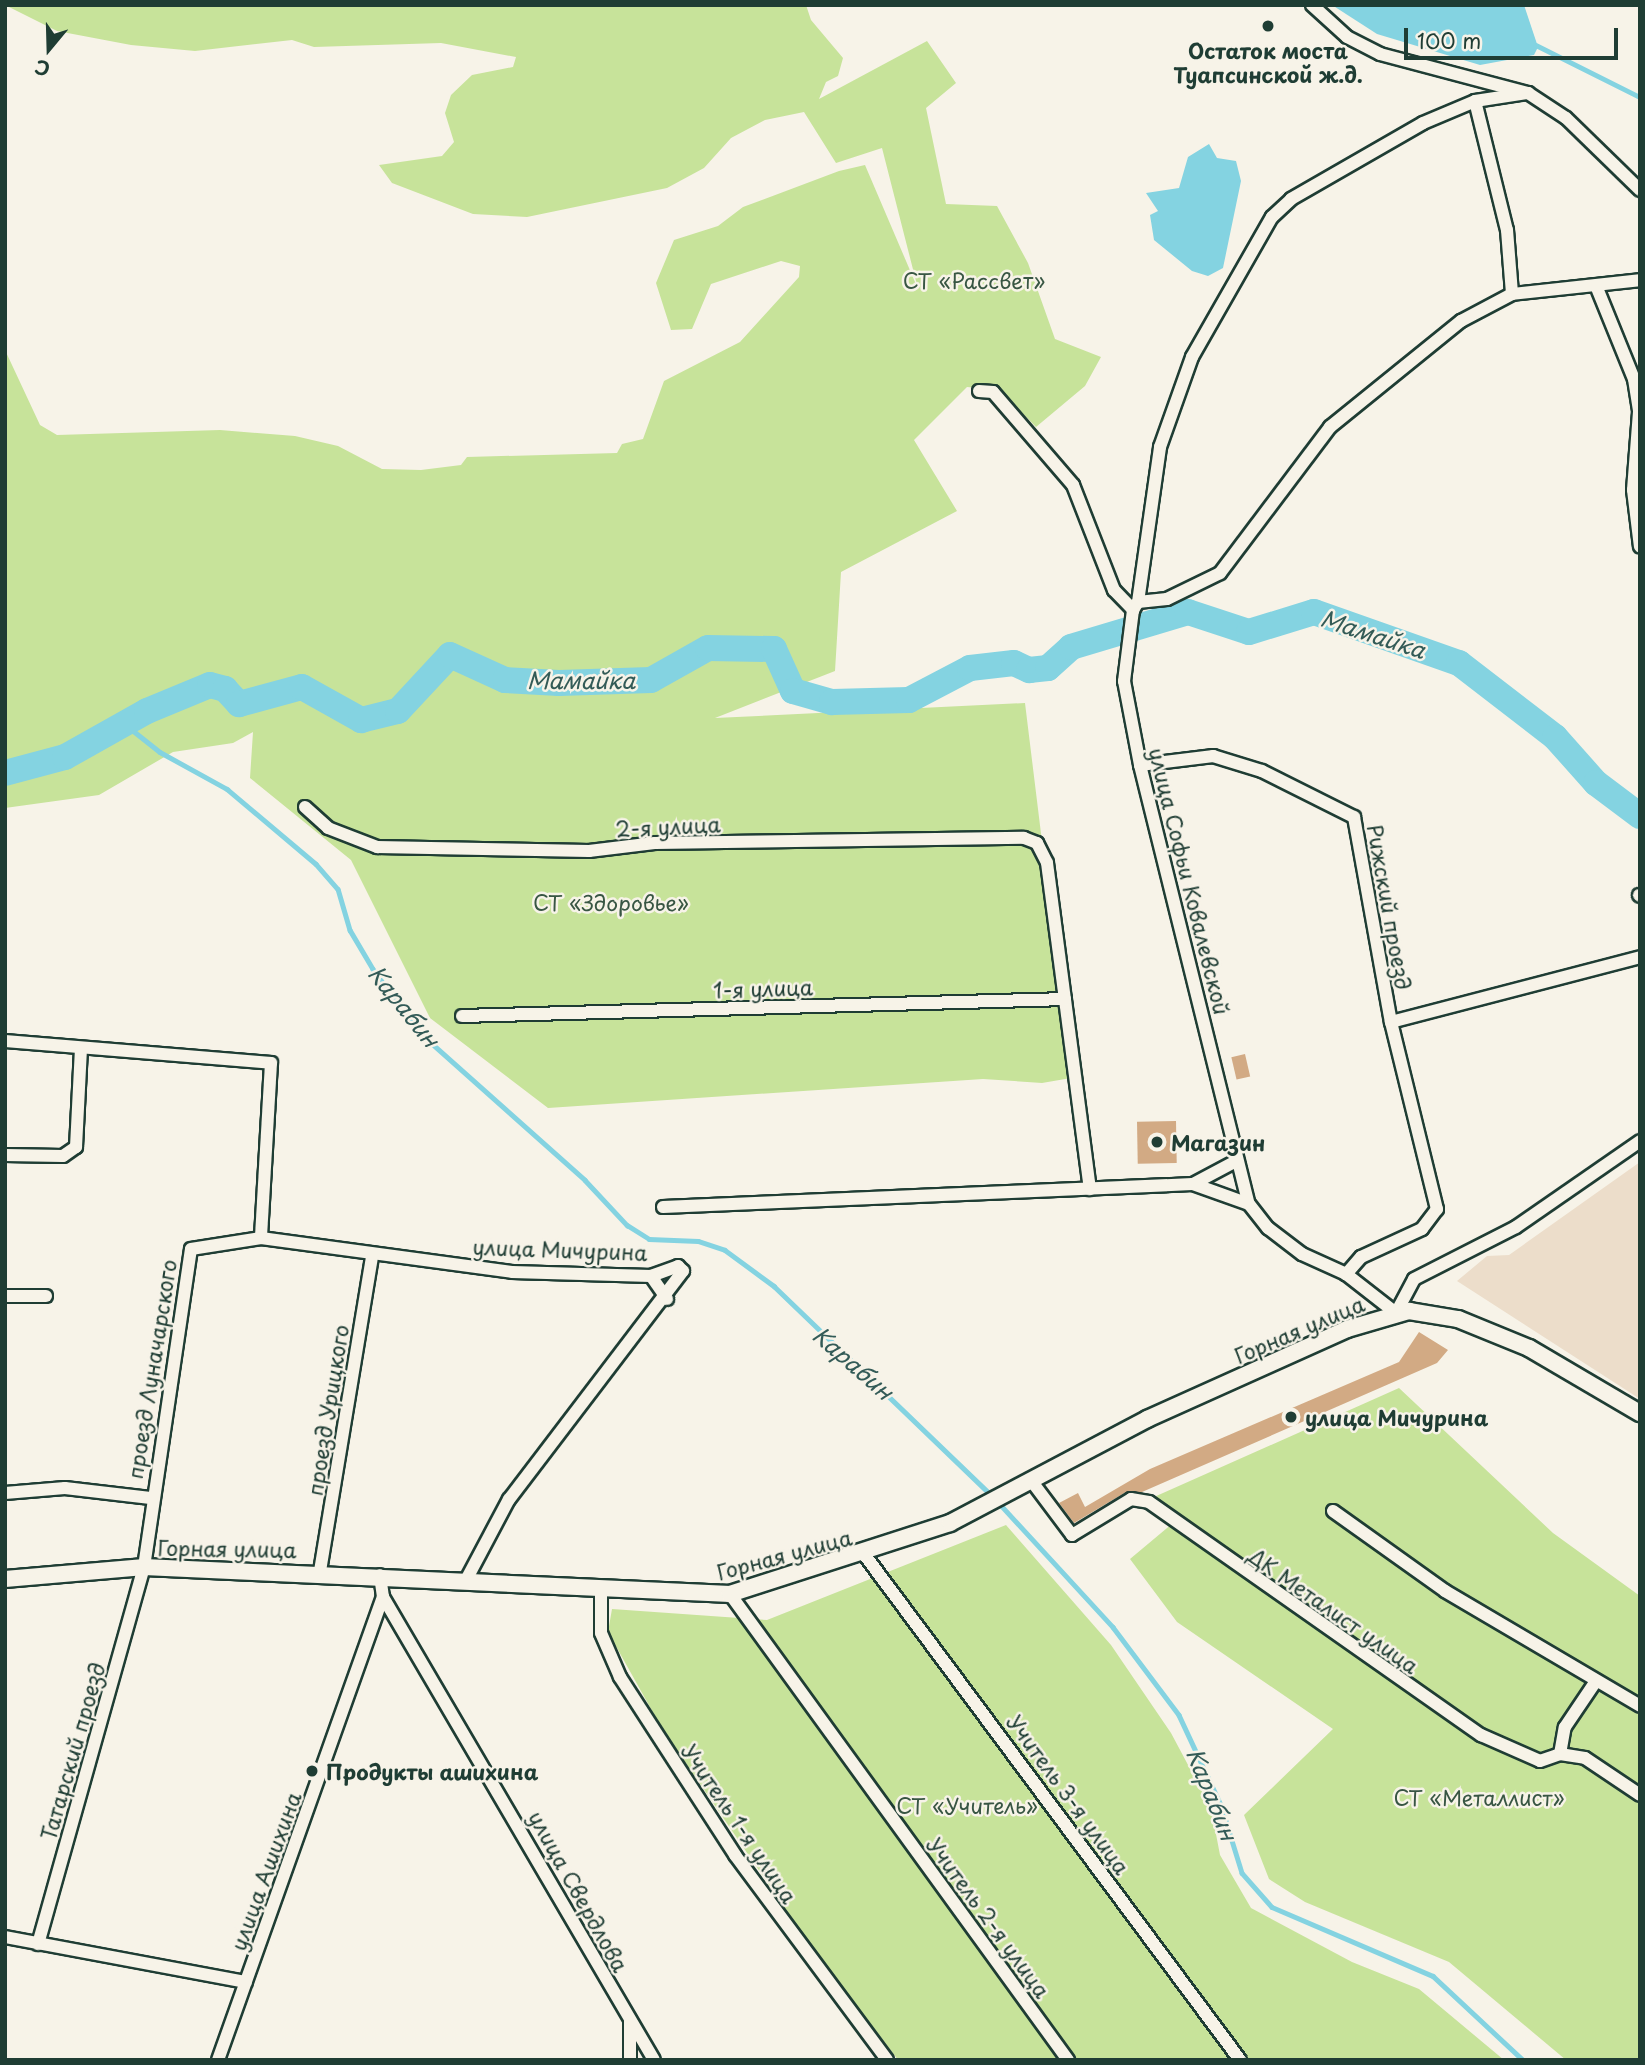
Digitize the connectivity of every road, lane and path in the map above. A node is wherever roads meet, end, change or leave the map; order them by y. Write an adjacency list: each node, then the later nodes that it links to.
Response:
1 (1312, 5): 2 (street)
2 (1528, 93): 3 (street, улица Софьи Ковалевской); 4 (street)
3 (1475, 101): 7 (street); 10 (street, улица Софьи Ковалевской)
4 (1640, 190)
5 (1640, 280): 6 (street)
6 (1597, 288): 7 (street); 9 (street)
7 (1512, 294): 10 (street)
8 (979, 391): 10 (street)
9 (1640, 547)
10 (1134, 610): 11 (street, улица Софьи Ковалевской)
11 (1140, 765): 16 (street, Рижский проезд); 21 (street, улица Софьи Ковалевской)
12 (304, 807): 14 (street, 2-я улица)
13 (1640, 957): 16 (street, Рижский проезд)
14 (1065, 999): 15 (street, 1-я улица); 23 (street)
15 (462, 1016)
16 (1391, 1022): 28 (street, Рижский проезд)
17 (5, 1041): 18 (street)
18 (81, 1048): 20 (street); 26 (street)
19 (1640, 1142): 33 (street)
20 (5, 1155)
21 (1236, 1161): 22 (street); 24 (street, улица Софьи Ковалевской)
22 (1193, 1184): 23 (street); 24 (street)
23 (1090, 1189): 25 (street)
24 (1249, 1204): 28 (street)
25 (663, 1207)
26 (261, 1238): 27 (street, улица Мичурина); 37 (street, проезд Луначарского)
27 (372, 1256): 29 (street, улица Мичурина); 41 (street, проезд Урицкого)
28 (1346, 1274): 33 (street)
29 (651, 1276): 32 (street); 32 (street, улица Мичурина)
30 (5, 1296): 31 (street)
31 (46, 1296)
32 (667, 1299): 44 (street, улица Мичурина)
33 (1396, 1313): 34 (street); 35 (street, Горная улица)
34 (1640, 1413)
35 (1033, 1483): 39 (street, Горная улица); 50 (street, ДК Металист улица)
36 (5, 1493): 37 (street)
37 (150, 1498): 40 (street, проезд Луначарского)
38 (1332, 1511): 48 (street)
39 (864, 1554): 46 (street, Горная улица); 61 (street, Учитель 3-я улица)
40 (144, 1567): 41 (street, Горная улица); 43 (street, Горная улица); 53 (street, Татарский проезд)
41 (320, 1571): 42 (street, Горная улица)
42 (380, 1575): 44 (street, Горная улица); 47 (street, улица Ашихина)
43 (5, 1579)
44 (465, 1582): 45 (street, Горная улица)
45 (601, 1592): 46 (street, Горная улица); 59 (street, Учитель 1-я улица)
46 (730, 1594): 60 (street, Учитель 2-я улица)
47 (383, 1597): 54 (street, улица Ашихина); 55 (street, улица Свердлова)
48 (1596, 1681): 49 (street); 50 (street)
49 (1640, 1706)
50 (1560, 1754): 51 (street, ДК Металист улица)
51 (1640, 1795)
52 (5, 1937): 53 (street)
53 (38, 1944): 54 (street)
54 (246, 1982): 56 (street, улица Ашихина)
55 (630, 2020): 57 (street); 58 (street, улица Свердлова)
56 (218, 2060)
57 (631, 2060)
58 (654, 2060)
59 (887, 2060)
60 (1068, 2060)
61 (1240, 2060)

